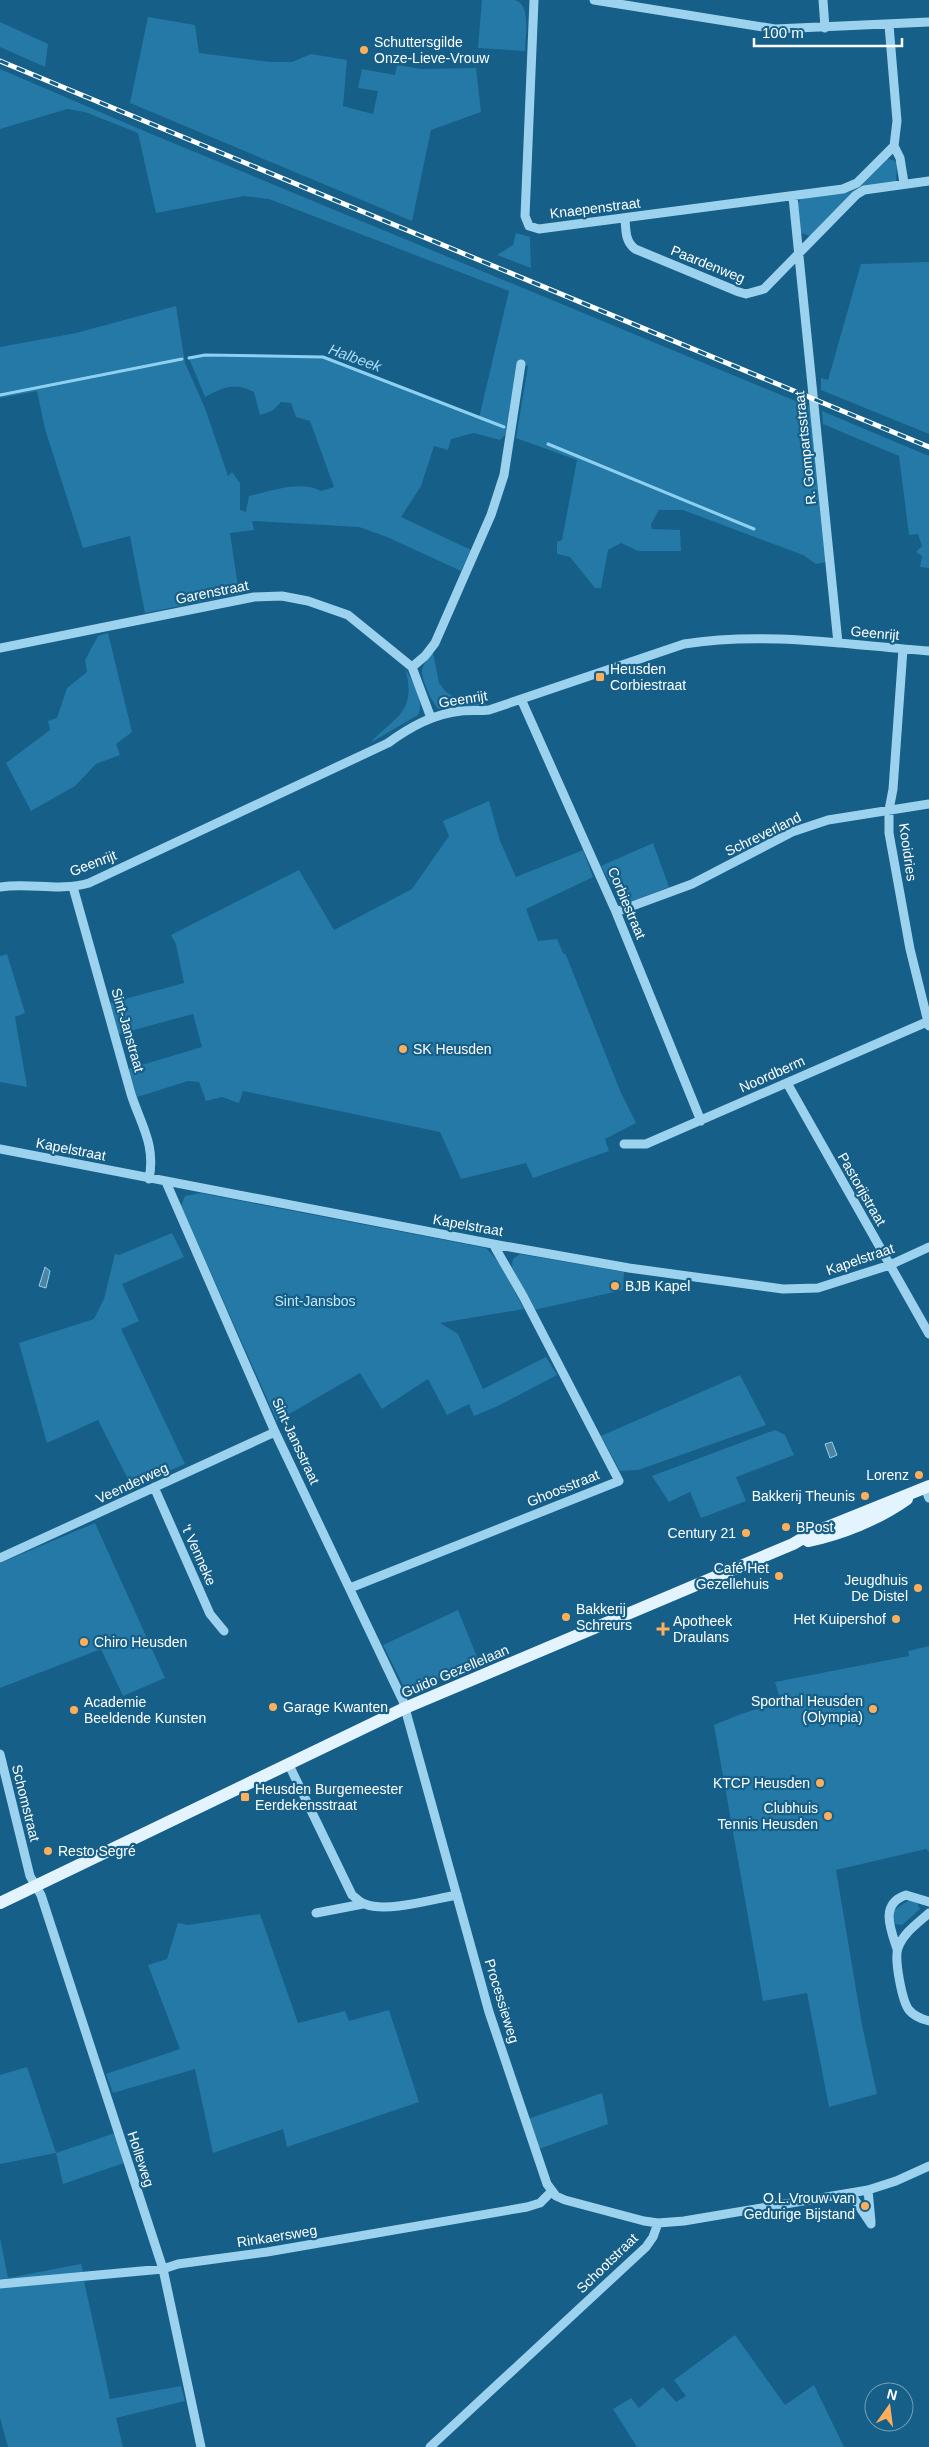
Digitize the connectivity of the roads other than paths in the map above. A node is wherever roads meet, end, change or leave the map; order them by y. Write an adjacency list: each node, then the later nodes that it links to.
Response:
1 (534, 0): 11 (street, Knaepenstraat)
2 (594, 0): 6 (street)
3 (823, 0): 6 (street)
4 (929, 22): 5 (street)
5 (889, 26): 6 (street); 7 (street)
6 (825, 28)
7 (894, 146): 9 (street); 10 (street, Knaepenstraat)
8 (929, 181): 9 (street)
9 (904, 184): 12 (street, Paardenweg)
10 (793, 197): 11 (street, Knaepenstraat); 12 (street, R. Gompartsstraat)
11 (625, 219): 12 (street, Paardenweg)
12 (800, 251): 14 (street, R. Gompartsstraat)
13 (521, 364): 18 (street)
14 (838, 643): 16 (street, Geenrijt); 19 (street, Geenrijt)
15 (0, 648): 18 (street, Garenstraat)
16 (903, 649): 17 (street, Geenrijt); 22 (street, Kooidries)
17 (929, 651)
18 (412, 667): 20 (street)
19 (521, 699): 20 (street, Geenrijt); 25 (street, Corbiestraat)
20 (431, 718): 24 (street, Geenrijt)
21 (929, 804): 22 (street, Schreverland)
22 (889, 810): 25 (street, Schreverland); 26 (street, Kooidries)
23 (0, 887): 24 (street, Geenrijt)
24 (73, 887): 31 (street, Sint-Janstraat)
25 (616, 912): 28 (street, Corbiestraat)
26 (928, 1023): 27 (street, Noordberm)
27 (787, 1083): 28 (street, Noordberm); 35 (street, Pastorijstraat)
28 (701, 1121): 29 (street, Noordberm)
29 (624, 1144)
30 (0, 1149): 31 (street, Kapelstraat)
31 (149, 1179): 32 (street, Kapelstraat)
32 (166, 1182): 33 (street, Kapelstraat); 37 (street, Sint-Jansstraat)
33 (493, 1244): 35 (street, Kapelstraat); 41 (street, Ghoosstraat)
34 (929, 1247): 35 (street, Kapelstraat)
35 (890, 1264): 36 (street, Pastorijstraat)
36 (929, 1334)
37 (275, 1432): 38 (street, Veenderweg); 41 (street, Sint-Jansstraat)
38 (154, 1487): 40 (street, Veenderweg); 42 (street, 't Venneke)
39 (926, 1491): 43 (main road, Guido Gezellelaan)
40 (0, 1558)
41 (350, 1588): 43 (street, Sint-Jansstraat)
42 (224, 1630)
43 (405, 1708): 45 (main road, Guido Gezellelaan); 47 (street, Processieweg)
44 (0, 1754): 46 (street, Schomstraat)
45 (289, 1765): 46 (main road, Guido Gezellelaan); 50 (street)
46 (36, 1886): 49 (main road, Guido Gezellelaan); 60 (street, Holleweg)
47 (457, 1895): 50 (street); 57 (street, Processieweg)
48 (929, 1902): 53 (street)
49 (0, 1903)
50 (363, 1904): 51 (street)
51 (316, 1913)
52 (929, 1913): 53 (street)
53 (897, 1949): 54 (street)
54 (929, 2021)
55 (929, 2166): 56 (street)
56 (868, 2190): 58 (street); 58 (street)
57 (551, 2192): 59 (street); 60 (street, Rinkaersweg)
58 (851, 2194): 59 (street)
59 (658, 2223): 63 (street, Schootstraat)
60 (163, 2269): 61 (street, Rinkaersweg); 62 (street, Holleweg)
61 (0, 2284)
62 (201, 2447)
63 (430, 2447)

